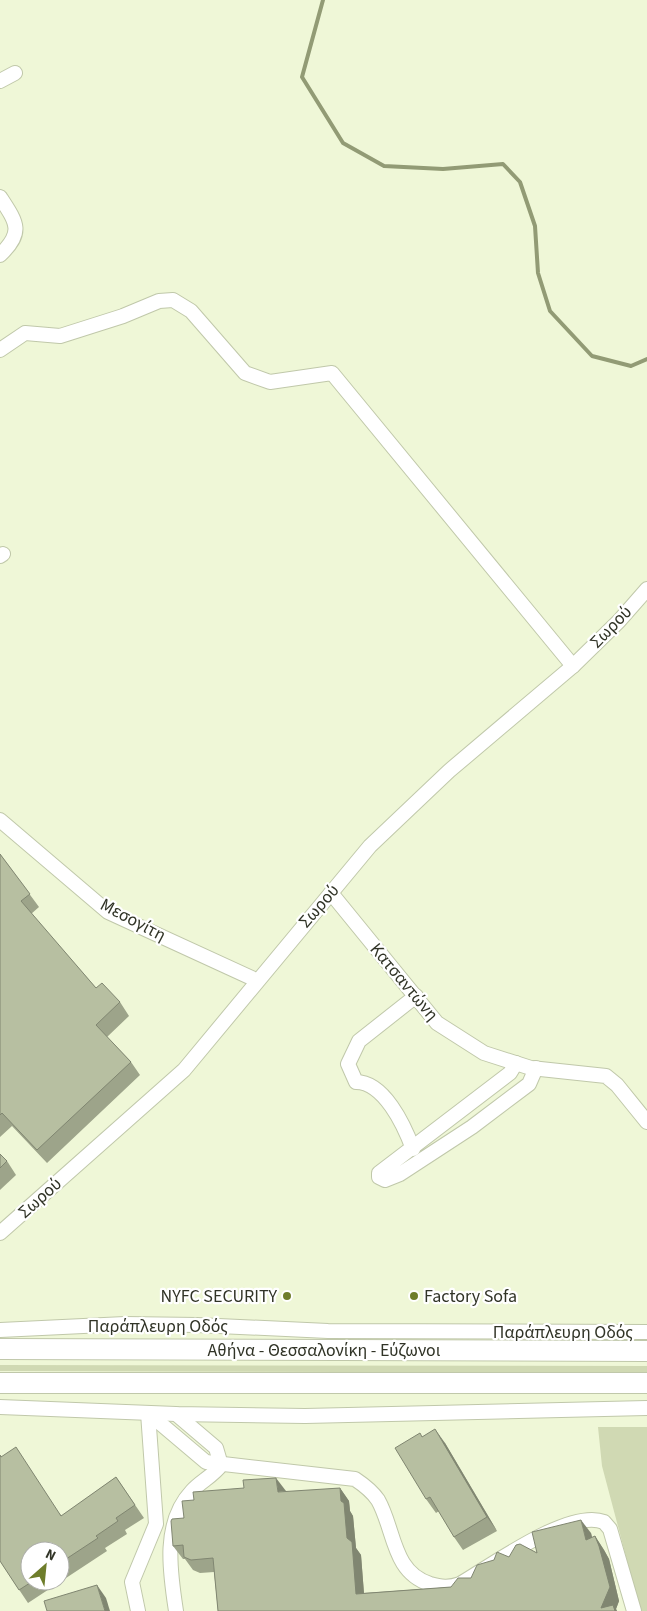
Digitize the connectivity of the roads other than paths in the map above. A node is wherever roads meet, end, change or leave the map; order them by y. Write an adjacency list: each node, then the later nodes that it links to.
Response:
1 (15, 73): 2 (street)
2 (0, 81)
3 (0, 198): 4 (street)
4 (0, 255)
5 (0, 350): 7 (street)
6 (647, 588): 7 (street, Σωρού)
7 (573, 666): 9 (street, Σωρού)
8 (0, 820): 10 (street, Μεσογίτη)
9 (331, 893): 10 (street, Σωρού); 11 (street, Κατσαντώνη)
10 (256, 980): 16 (street, Σωρού)
11 (416, 996): 12 (street, Κατσαντώνη); 15 (street)
12 (516, 1063): 13 (street, Κατσαντώνη); 15 (street)
13 (536, 1068): 14 (street, Κατσαντώνη); 15 (street)
14 (647, 1122)
15 (413, 1149)
16 (0, 1233)
17 (0, 1330): 18 (street, Παράπλευρη Οδός)
18 (647, 1332)
19 (0, 1349): 20 (highway, Αθήνα - Θεσσαλονίκη - Εύζωνοι)
20 (647, 1351)
21 (647, 1383): 22 (highway, Αθήνα - Θεσσαλονίκη - Εύζωνοι)
22 (0, 1384)
23 (0, 1407): 25 (street)
24 (647, 1408): 26 (street)
25 (148, 1413): 26 (street); 27 (street); 28 (street)
26 (176, 1414): 27 (street)
27 (221, 1465): 29 (street); 30 (street)
28 (138, 1611)
29 (176, 1611)
30 (634, 1611)

